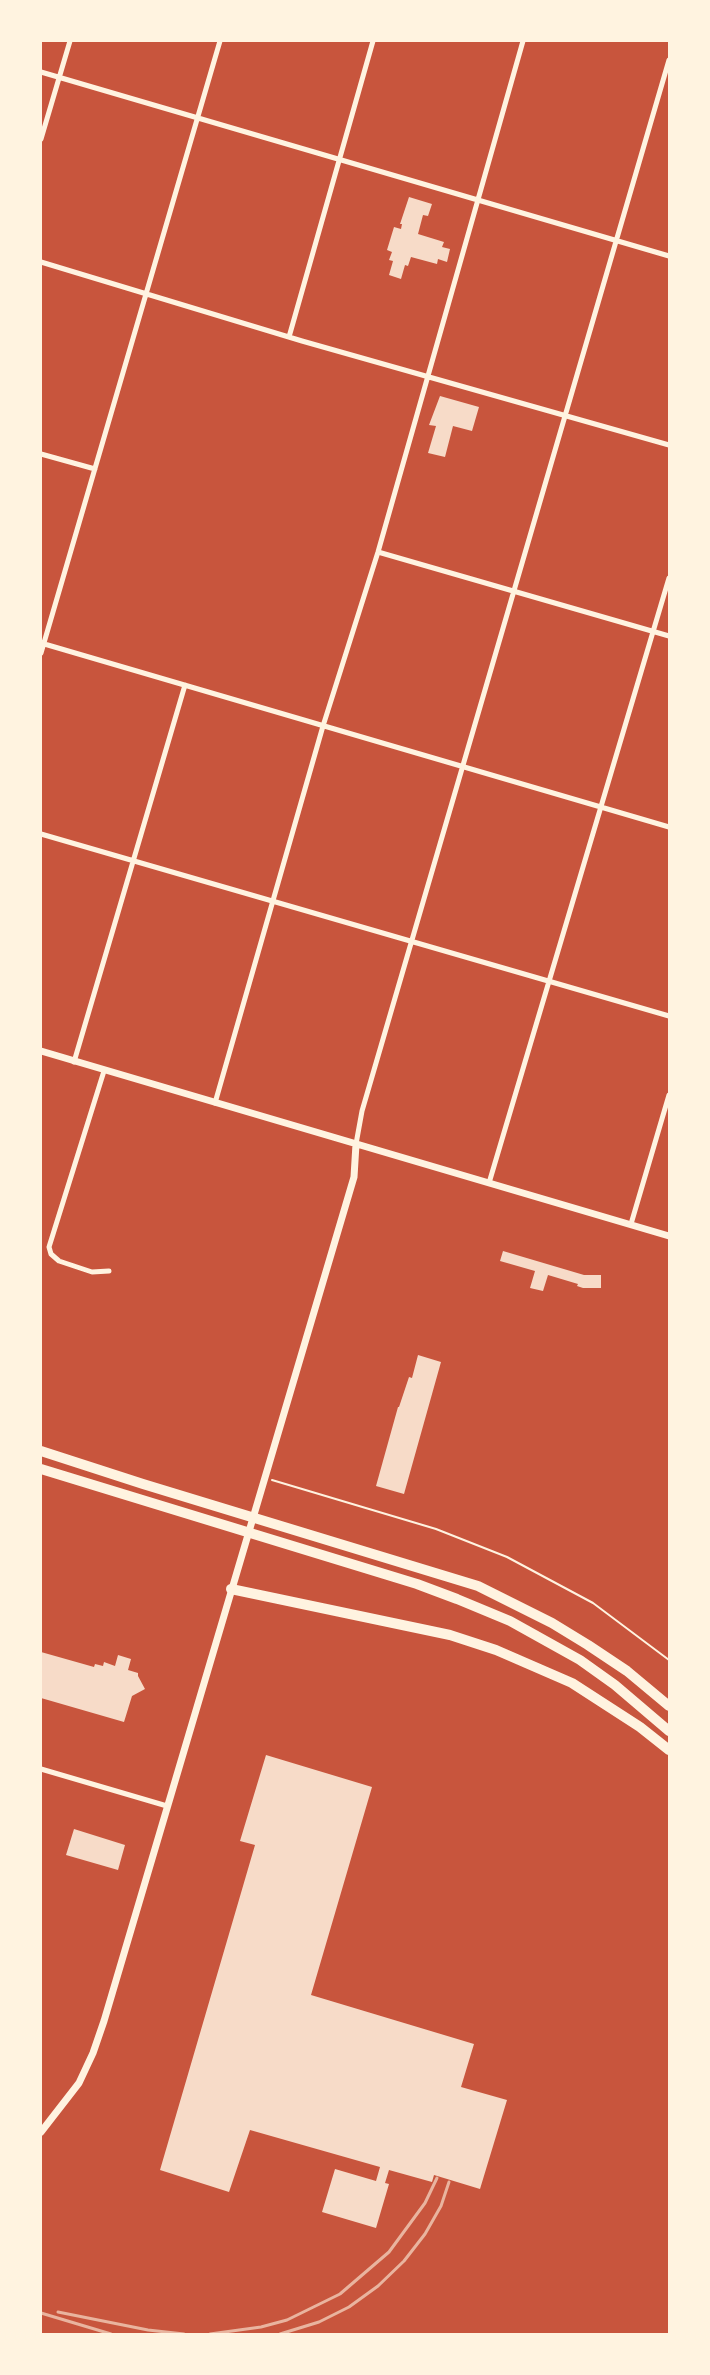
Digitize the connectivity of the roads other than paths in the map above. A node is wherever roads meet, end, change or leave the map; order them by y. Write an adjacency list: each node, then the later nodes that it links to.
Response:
1 (70, 41): 7 (street)
2 (220, 41): 8 (street)
3 (373, 41): 10 (street)
4 (523, 41): 11 (street)
5 (669, 60): 12 (street)
6 (41, 72): 7 (street)
7 (59, 77): 8 (street); 9 (street)
8 (197, 118): 10 (street); 15 (street)
9 (41, 139)
10 (340, 158): 11 (street); 16 (street)
11 (478, 200): 12 (street); 17 (street)
12 (616, 241): 13 (street); 18 (street)
13 (669, 256)
14 (41, 262): 15 (street)
15 (146, 293): 16 (street); 21 (street)
16 (289, 337): 17 (street)
17 (428, 377): 18 (street); 22 (street)
18 (565, 415): 19 (street); 24 (street)
19 (669, 445)
20 (41, 454): 21 (street)
21 (95, 470): 27 (street)
22 (378, 552): 24 (street); 30 (street)
23 (669, 578): 25 (street)
24 (514, 591): 25 (street); 31 (street)
25 (653, 632): 26 (street); 32 (street)
26 (669, 636)
27 (43, 644): 28 (street); 29 (street)
28 (41, 653)
29 (185, 685): 30 (street); 35 (street)
30 (323, 726): 31 (street); 36 (street)
31 (462, 766): 32 (street); 37 (street)
32 (601, 807): 33 (street); 38 (street)
33 (669, 826)
34 (41, 834): 35 (street)
35 (134, 862): 36 (street); 42 (street)
36 (272, 902): 37 (street); 45 (street)
37 (412, 942): 38 (street); 46 (street)
38 (548, 981): 39 (street); 47 (street)
39 (669, 1016)
40 (41, 1051): 42 (street)
41 (41, 1056): 42 (street)
42 (74, 1062): 43 (street)
43 (104, 1071): 45 (street); 50 (street)
44 (669, 1095): 48 (street)
45 (215, 1103): 46 (street)
46 (356, 1144): 47 (street); 53 (street)
47 (490, 1183): 48 (street)
48 (631, 1224): 49 (street)
49 (669, 1236)
50 (109, 1270)
51 (41, 1451): 54 (highway)
52 (41, 1469): 55 (highway)
53 (231, 1589): 56 (highway); 58 (street)
54 (669, 1706)
55 (669, 1730)
56 (669, 1750)
57 (41, 1769): 58 (street)
58 (167, 1806): 59 (street)
59 (41, 2132)

